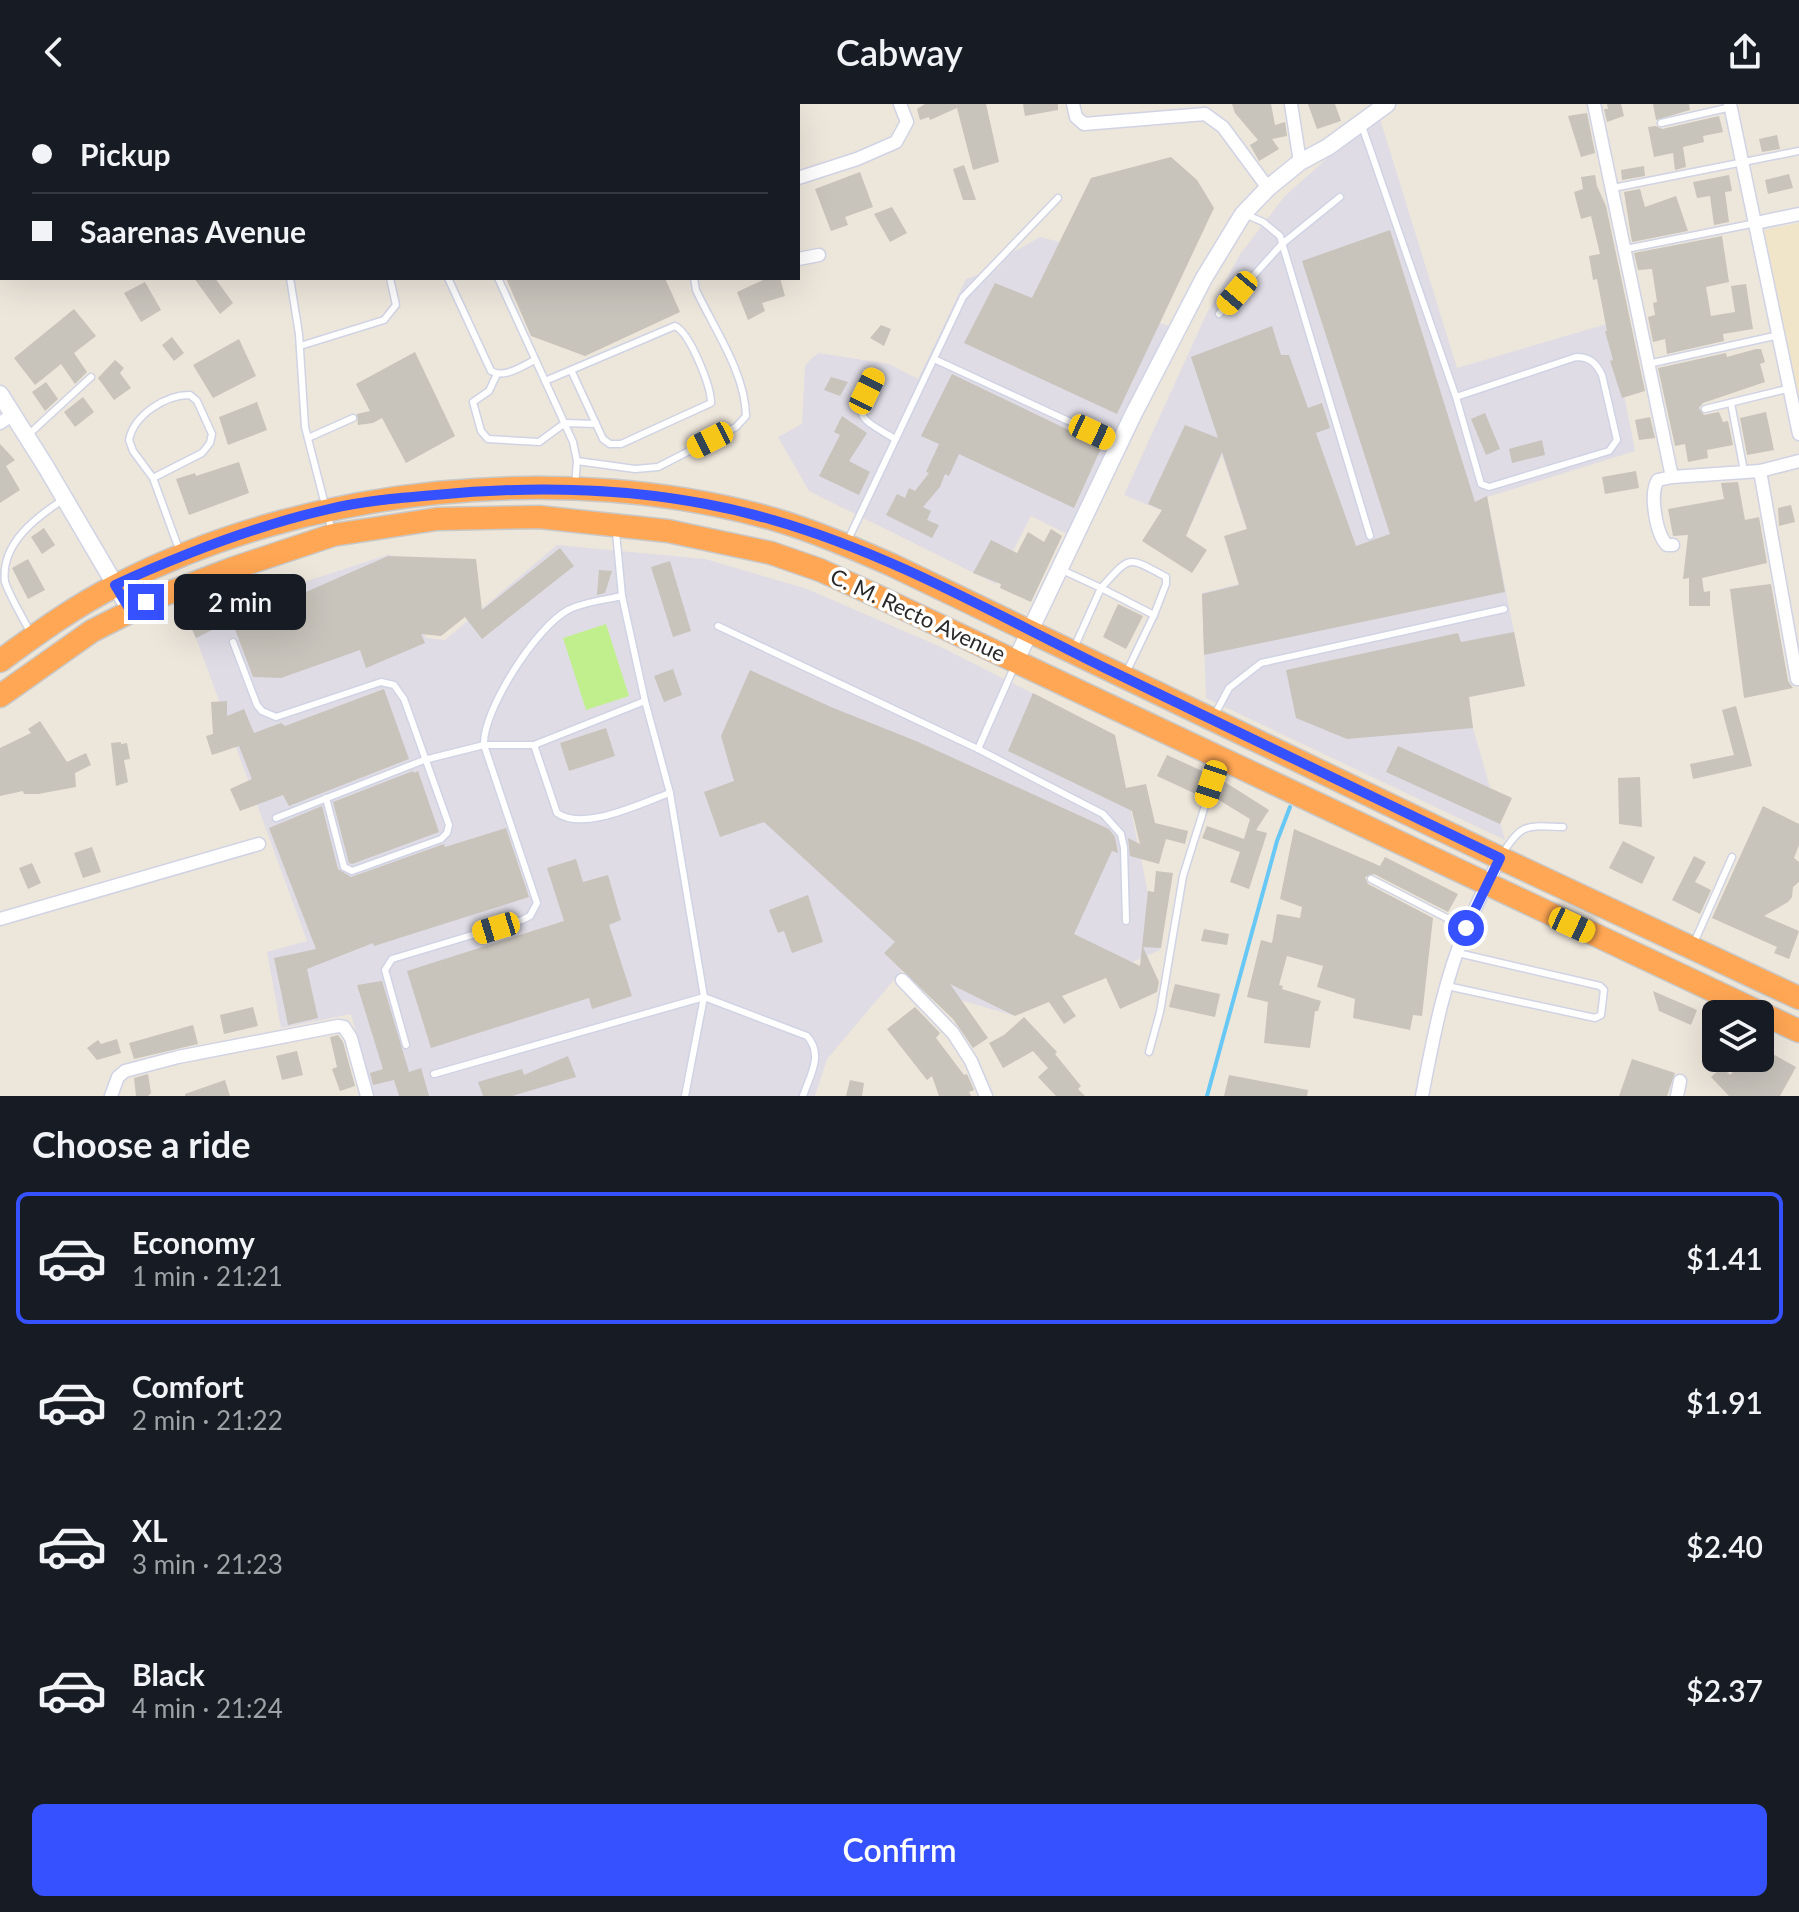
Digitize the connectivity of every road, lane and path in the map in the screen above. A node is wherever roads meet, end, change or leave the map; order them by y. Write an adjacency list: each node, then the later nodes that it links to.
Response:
1 (900, 104): 13 (street)
2 (1073, 104): 7 (street)
3 (1291, 104): 11 (street)
4 (1594, 104): 15 (street)
5 (1384, 105): 8 (street)
6 (1731, 106): 9 (lane); 12 (street)
7 (1169, 110): 14 (street)
8 (1361, 122): 11 (street); 43 (lane)
9 (1661, 123)
10 (1799, 151): 12 (lane)
11 (1300, 162): 14 (street)
12 (1743, 162): 15 (lane); 20 (street)
13 (800, 177)
14 (1268, 188): 18 (street)
15 (1613, 188): 22 (street)
16 (1340, 197): 21 (lane)
17 (1058, 198): 33 (lane)
18 (1243, 214): 21 (lane); 54 (street)
19 (1799, 214): 20 (street)
20 (1756, 223): 22 (lane); 31 (street)
21 (1282, 244): 30 (lane); 66 (lane)
22 (1625, 249): 35 (street)
23 (819, 255): 24 (street)
24 (800, 259)
25 (290, 280): 32 (lane)
26 (390, 280): 32 (lane)
27 (449, 280): 37 (lane)
28 (499, 280): 34 (lane)
29 (694, 280): 55 (lane)
30 (1219, 314)
31 (1779, 335): 35 (lane); 41 (street)
32 (300, 346): 52 (lane)
33 (934, 359): 53 (lane); 54 (lane)
34 (535, 360): 37 (lane); 40 (lane)
35 (1648, 364): 59 (street)
36 (571, 370): 40 (lane); 49 (lane); 49 (lane)
37 (497, 374): 48 (lane)
38 (875, 375): 53 (lane)
39 (91, 377): 51 (lane)
40 (545, 381): 48 (lane)
41 (1791, 388): 44 (lane); 50 (street)
42 (0, 394): 47 (street)
43 (1456, 397): 43 (lane)
44 (1731, 403): 45 (lane); 57 (lane)
45 (1705, 409)
46 (353, 418): 52 (lane)
47 (7, 419): 51 (street)
48 (565, 423): 49 (lane); 55 (lane)
49 (596, 424)
50 (1799, 434)
51 (27, 436): 62 (street)
52 (308, 438): 63 (lane)
53 (895, 439): 67 (lane)
54 (1119, 445): 70 (street)
55 (577, 461): 61 (lane)
56 (1799, 461): 58 (street)
57 (1744, 471): 58 (street); 59 (street)
58 (1760, 471): 85 (street)
59 (1672, 477): 68 (street)
60 (153, 478): 60 (lane); 69 (lane)
61 (575, 489): 63 (highway, C. M. Recto Avenue); 67 (highway, C. M. Recto Avenue)
62 (64, 499): 71 (street); 79 (lane)
63 (327, 509): 65 (lane); 69 (highway, C. M. Recto Avenue)
64 (615, 524): 65 (highway, C. M. Recto Avenue); 73 (lane); 82 (highway, C. M. Recto Avenue)
65 (333, 535): 75 (highway, C. M. Recto Avenue)
66 (1370, 536)
67 (846, 545): 78 (highway, C. M. Recto Avenue)
68 (1673, 545)
69 (181, 556): 71 (highway, C. M. Recto Avenue)
70 (1059, 568): 72 (lane); 78 (street)
71 (115, 585): 75 (street); 79 (highway, C. M. Recto Avenue)
72 (1101, 588): 76 (lane); 76 (lane); 81 (lane)
73 (622, 596): 87 (lane); 89 (lane)
74 (1504, 609): 88 (lane)
75 (130, 610): 86 (highway, C. M. Recto Avenue)
76 (1154, 615): 84 (lane)
77 (718, 626): 91 (lane)
78 (1031, 631): 81 (highway, C. M. Recto Avenue); 82 (street)
79 (33, 637): 83 (highway, C. M. Recto Avenue)
80 (233, 642): 93 (lane)
81 (1072, 652): 84 (highway, C. M. Recto Avenue)
82 (1016, 660): 91 (lane); 92 (highway, C. M. Recto Avenue)
83 (0, 661)
84 (1125, 677): 88 (highway, C. M. Recto Avenue)
85 (1797, 679)
86 (0, 696)
87 (645, 701): 90 (lane); 94 (lane)
88 (1212, 720): 100 (highway, C. M. Recto Avenue)
89 (484, 745): 90 (lane); 93 (lane); 113 (lane)
90 (534, 745): 94 (lane)
91 (978, 749): 104 (lane)
92 (1220, 758): 102 (highway, C. M. Recto Avenue); 114 (lane)
93 (424, 760): 95 (lane); 95 (lane)
94 (670, 793): 110 (lane)
95 (326, 798): 96 (lane)
96 (276, 818)
97 (1563, 827): 100 (lane)
98 (259, 844): 103 (street)
99 (1732, 857): 106 (lane)
100 (1500, 858): 102 (street); 106 (highway, C. M. Recto Avenue)
101 (1371, 879): 105 (lane)
102 (1487, 885): 105 (street); 112 (highway, C. M. Recto Avenue)
103 (0, 919)
104 (1126, 921)
105 (1466, 928): 107 (street)
106 (1691, 949): 111 (highway, C. M. Recto Avenue)
107 (1458, 953): 109 (street); 109 (lane)
108 (902, 980): 121 (street)
109 (1447, 986): 122 (street)
110 (704, 997): 115 (lane); 119 (lane); 120 (lane)
111 (1799, 998)
112 (1799, 1031)
113 (406, 1045)
114 (1149, 1052)
115 (434, 1074)
116 (1680, 1081): 123 (street)
117 (111, 1096): 118 (street)
118 (367, 1096)
119 (685, 1096)
120 (803, 1096)
121 (986, 1096)
122 (1422, 1096)
123 (1677, 1096)

